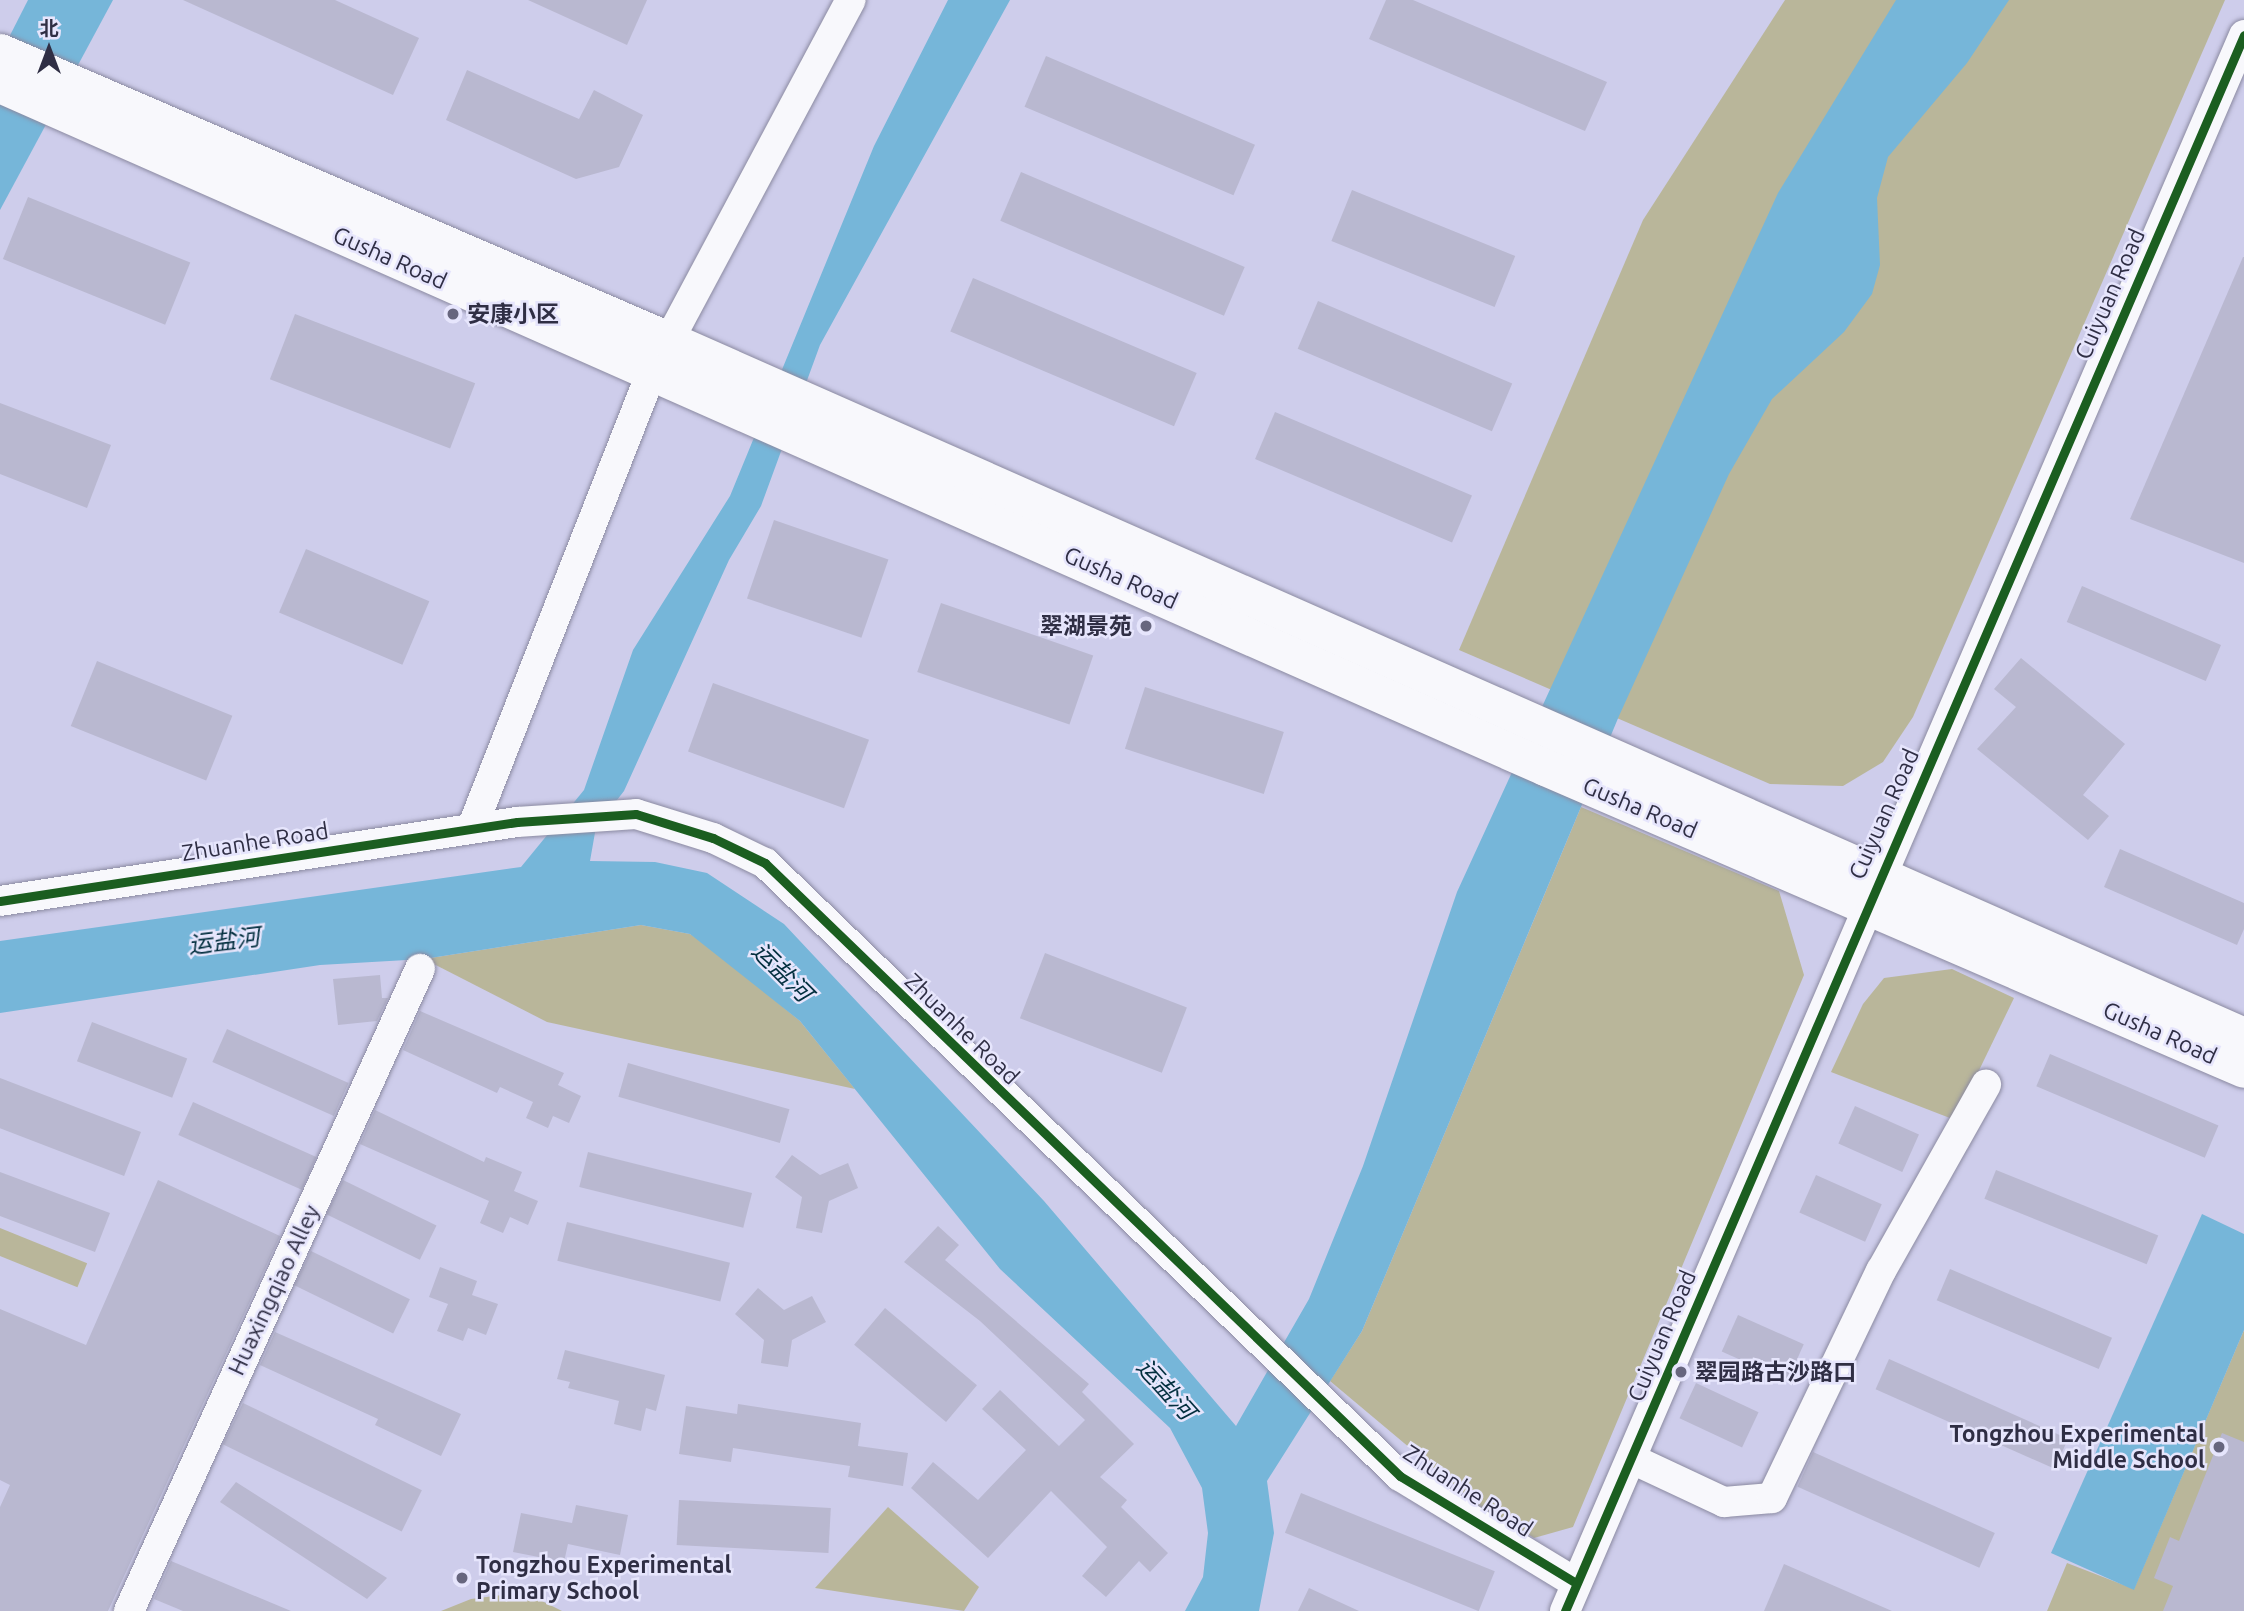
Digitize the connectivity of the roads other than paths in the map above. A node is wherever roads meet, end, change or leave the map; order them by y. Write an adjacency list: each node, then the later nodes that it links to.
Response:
1 (851, 0): 6 (street)
2 (2244, 35): 10 (street, Cuiyuan Road)
3 (0, 52): 5 (main road, Gusha Road)
4 (0, 84): 5 (main road, Gusha Road)
5 (103, 114): 6 (main road, Gusha Road); 7 (main road, Gusha Road)
6 (668, 340): 7 (street); 8 (main road, Gusha Road)
7 (651, 374): 8 (main road, Gusha Road); 9 (street)
8 (828, 431): 10 (main road, Gusha Road)
9 (472, 828): 11 (street, Zhuanhe Road); 17 (street, Zhuanhe Road)
10 (1872, 890): 13 (main road, Gusha Road); 14 (main road, Gusha Road); 16 (street, Cuiyuan Road)
11 (0, 901)
12 (420, 969): 18 (street, Huaxingqiao Alley)
13 (2244, 1036)
14 (2244, 1069)
15 (1986, 1085): 16 (street)
16 (1632, 1459): 17 (street, Cuiyuan Road)
17 (1576, 1583): 19 (street, Cuiyuan Road)
18 (130, 1611)
19 (1565, 1611)

